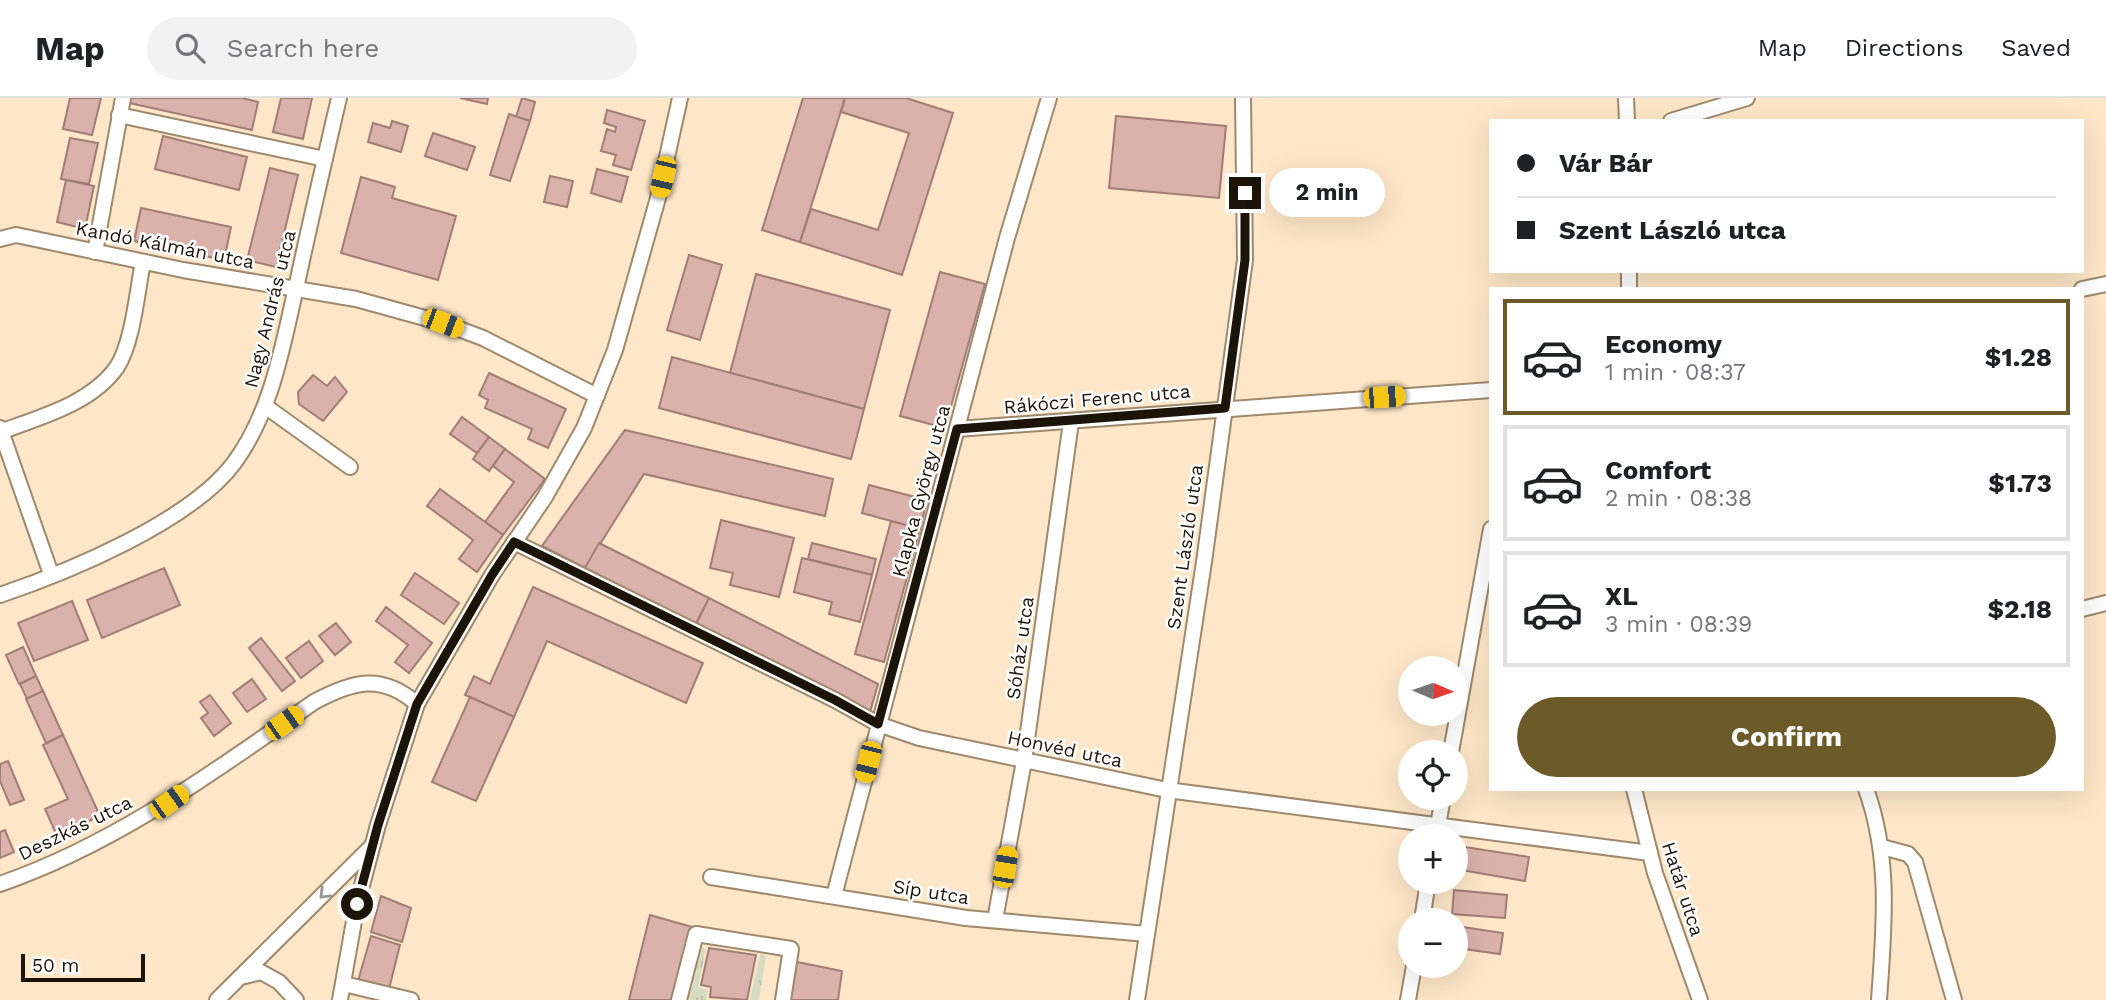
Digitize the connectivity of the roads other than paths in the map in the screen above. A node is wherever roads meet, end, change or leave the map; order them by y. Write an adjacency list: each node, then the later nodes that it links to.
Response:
1 (123, 98): 8 (street)
2 (339, 98): 11 (street, Nagy András utca)
3 (680, 98): 19 (street)
4 (1049, 98): 23 (street, Klapka György utca)
5 (1243, 98): 21 (street, Szent László utca)
6 (1626, 98): 9 (street)
7 (1747, 98): 10 (street)
8 (119, 115): 11 (street); 13 (street)
9 (1626, 119)
10 (1678, 119)
11 (325, 159): 16 (street, Nagy András utca)
12 (0, 239): 13 (street, Kandó Kálmán utca)
13 (95, 252): 14 (street, Kandó Kálmán utca)
14 (143, 262): 16 (street, Kandó Kálmán utca); 24 (street)
15 (2106, 284): 17 (street)
16 (295, 289): 19 (street, Kandó Kálmán utca); 20 (street, Nagy András utca)
17 (2084, 289)
18 (1489, 390): 21 (street, Rákóczi Ferenc utca)
19 (597, 396): 27 (street)
20 (265, 406): 25 (street); 28 (street, Nagy András utca)
21 (1225, 408): 22 (street, Rákóczi Ferenc utca); 36 (street, Szent László utca)
22 (1071, 422): 23 (street, Rákóczi Ferenc utca); 35 (street, Sóház utca)
23 (957, 429): 33 (street, Klapka György utca)
24 (0, 431): 28 (street)
25 (351, 467)
26 (1489, 540): 34 (street)
27 (514, 542): 32 (street); 33 (street, Honvéd utca)
28 (51, 575): 29 (street, Nagy András utca)
29 (0, 595)
30 (2106, 603): 31 (street)
31 (2084, 608)
32 (417, 704): 41 (street); 45 (street, Deszkás utca)
33 (878, 724): 35 (street, Honvéd utca); 46 (street, Klapka György utca)
34 (1453, 740)
35 (1024, 761): 36 (street, Honvéd utca); 47 (street, Sóház utca)
36 (1167, 790): 39 (street, Honvéd utca); 48 (street, Szent László utca)
37 (1634, 791): 43 (street, Határ utca)
38 (1867, 791): 42 (street)
39 (1398, 826)
40 (1468, 835): 43 (street, Honvéd utca)
41 (372, 846): 49 (street, one-way to 49); 51 (street)
42 (1882, 846): 61 (street); 62 (street)
43 (1650, 853): 60 (street, Határ utca)
44 (711, 877): 46 (street, Síp utca)
45 (0, 884)
46 (834, 896): 47 (street, Síp utca)
47 (995, 920): 48 (street, Síp utca)
48 (1147, 934): 58 (street, Szent László utca)
49 (244, 976): 52 (street); 53 (street)
50 (1412, 978): 59 (street)
51 (344, 984): 54 (street); 55 (street)
52 (217, 1000)
53 (296, 1000)
54 (340, 1000)
55 (411, 1000)
56 (679, 1000): 57 (street)
57 (783, 1000)
58 (1138, 1000)
59 (1408, 1000)
60 (1700, 1000)
61 (1879, 1000)
62 (1954, 1000)

